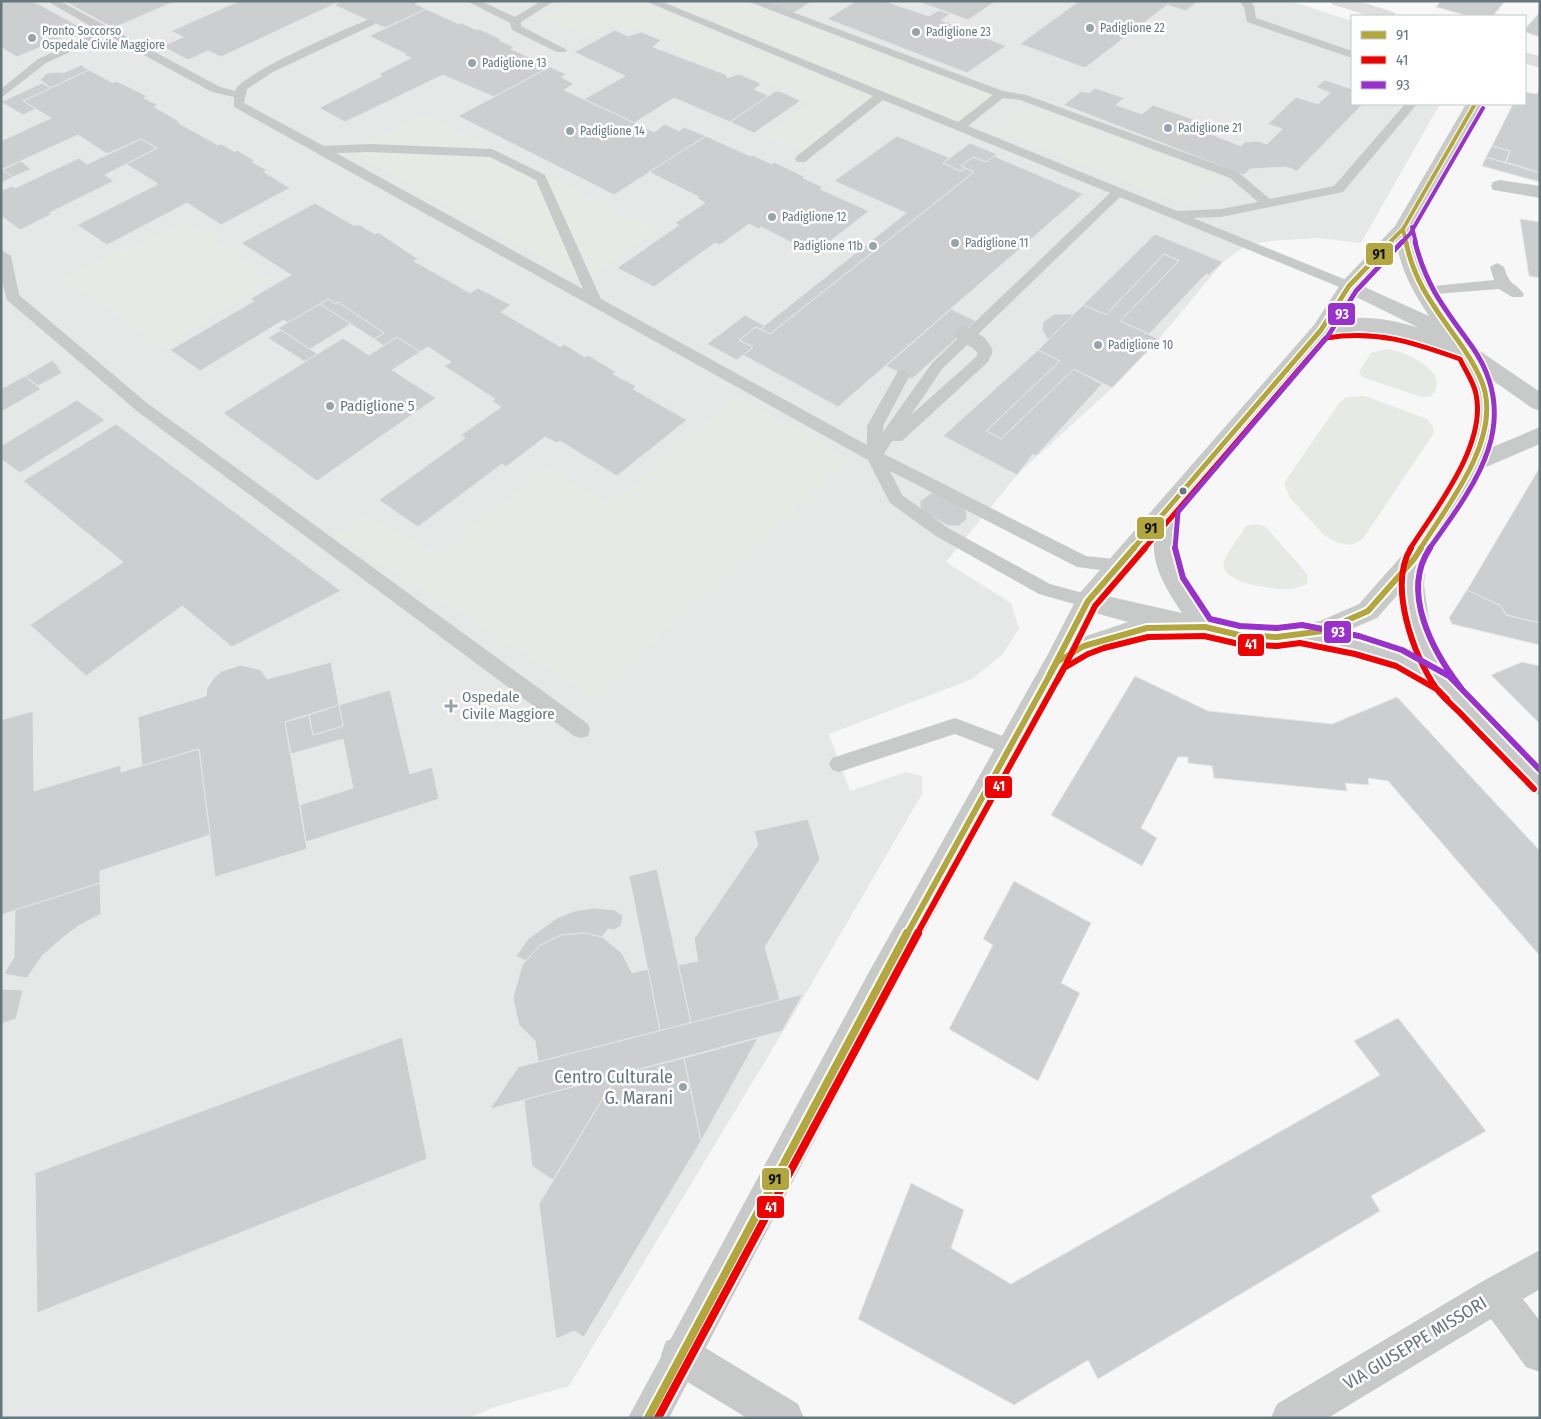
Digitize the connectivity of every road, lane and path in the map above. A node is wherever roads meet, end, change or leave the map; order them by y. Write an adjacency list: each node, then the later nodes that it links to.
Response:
1 (52, 1): 11 (lane)
2 (472, 1): 9 (lane)
3 (549, 1): 9 (lane)
4 (650, 1): 19 (lane)
5 (752, 1): 17 (lane)
6 (1244, 1): 13 (lane)
7 (1339, 1): 8 (main road)
8 (1385, 15)
9 (515, 21): 12 (lane)
10 (371, 22): 18 (lane)
11 (107, 31): 16 (lane); 18 (lane)
12 (561, 50)
13 (1351, 54)
14 (1526, 58): 15 (main road)
15 (1540, 62)
16 (1, 94)
17 (1001, 94): 22 (lane); 28 (lane)
18 (240, 95): 23 (lane)
19 (881, 96): 22 (lane); 24 (lane)
20 (1410, 105): 28 (lane)
21 (1474, 105): 30 (street)
22 (958, 128): 26 (lane)
23 (323, 150): 37 (lane); 37 (lane)
24 (801, 159)
25 (1500, 186): 27 (street)
26 (1118, 192): 29 (lane); 45 (lane)
27 (1540, 192)
28 (1267, 204): 29 (lane)
29 (1172, 214): 34 (lane)
30 (1403, 229): 34 (street); 35 (street)
31 (1, 254): 55 (lane)
32 (1497, 267): 33 (lane)
33 (1502, 284): 35 (lane); 36 (lane)
34 (1349, 286): 38 (street); 41 (street)
35 (1424, 291): 41 (street)
36 (1517, 294)
37 (596, 301): 45 (lane)
38 (1321, 330): 41 (street); 47 (street)
39 (962, 334): 40 (lane, bridge)
40 (985, 351): 45 (lane)
41 (1466, 352): 43 (street); 46 (street)
42 (903, 375): 45 (lane)
43 (1540, 403)
44 (1540, 435): 46 (street)
45 (874, 456): 49 (lane); 50 (lane)
46 (1472, 465): 48 (street)
47 (1169, 508): 49 (street); 51 (street)
48 (1414, 559): 52 (street); 54 (street)
49 (1116, 565): 50 (street)
50 (1088, 601): 51 (street); 53 (street)
51 (1206, 628): 52 (street); 53 (street)
52 (1300, 634): 54 (street)
53 (1057, 662): 56 (street)
54 (1443, 683): 58 (street)
55 (581, 730)
56 (1009, 747): 57 (lane); 62 (street)
57 (839, 764)
58 (1540, 783)
59 (1540, 1268): 60 (street, VIA GIUSEPPE MISSORI)
60 (1496, 1294): 61 (street); 65 (street, VIA GIUSEPPE MISSORI)
61 (1540, 1353)
62 (680, 1356): 63 (street); 64 (street)
63 (648, 1418)
64 (784, 1418)
65 (1291, 1418)

